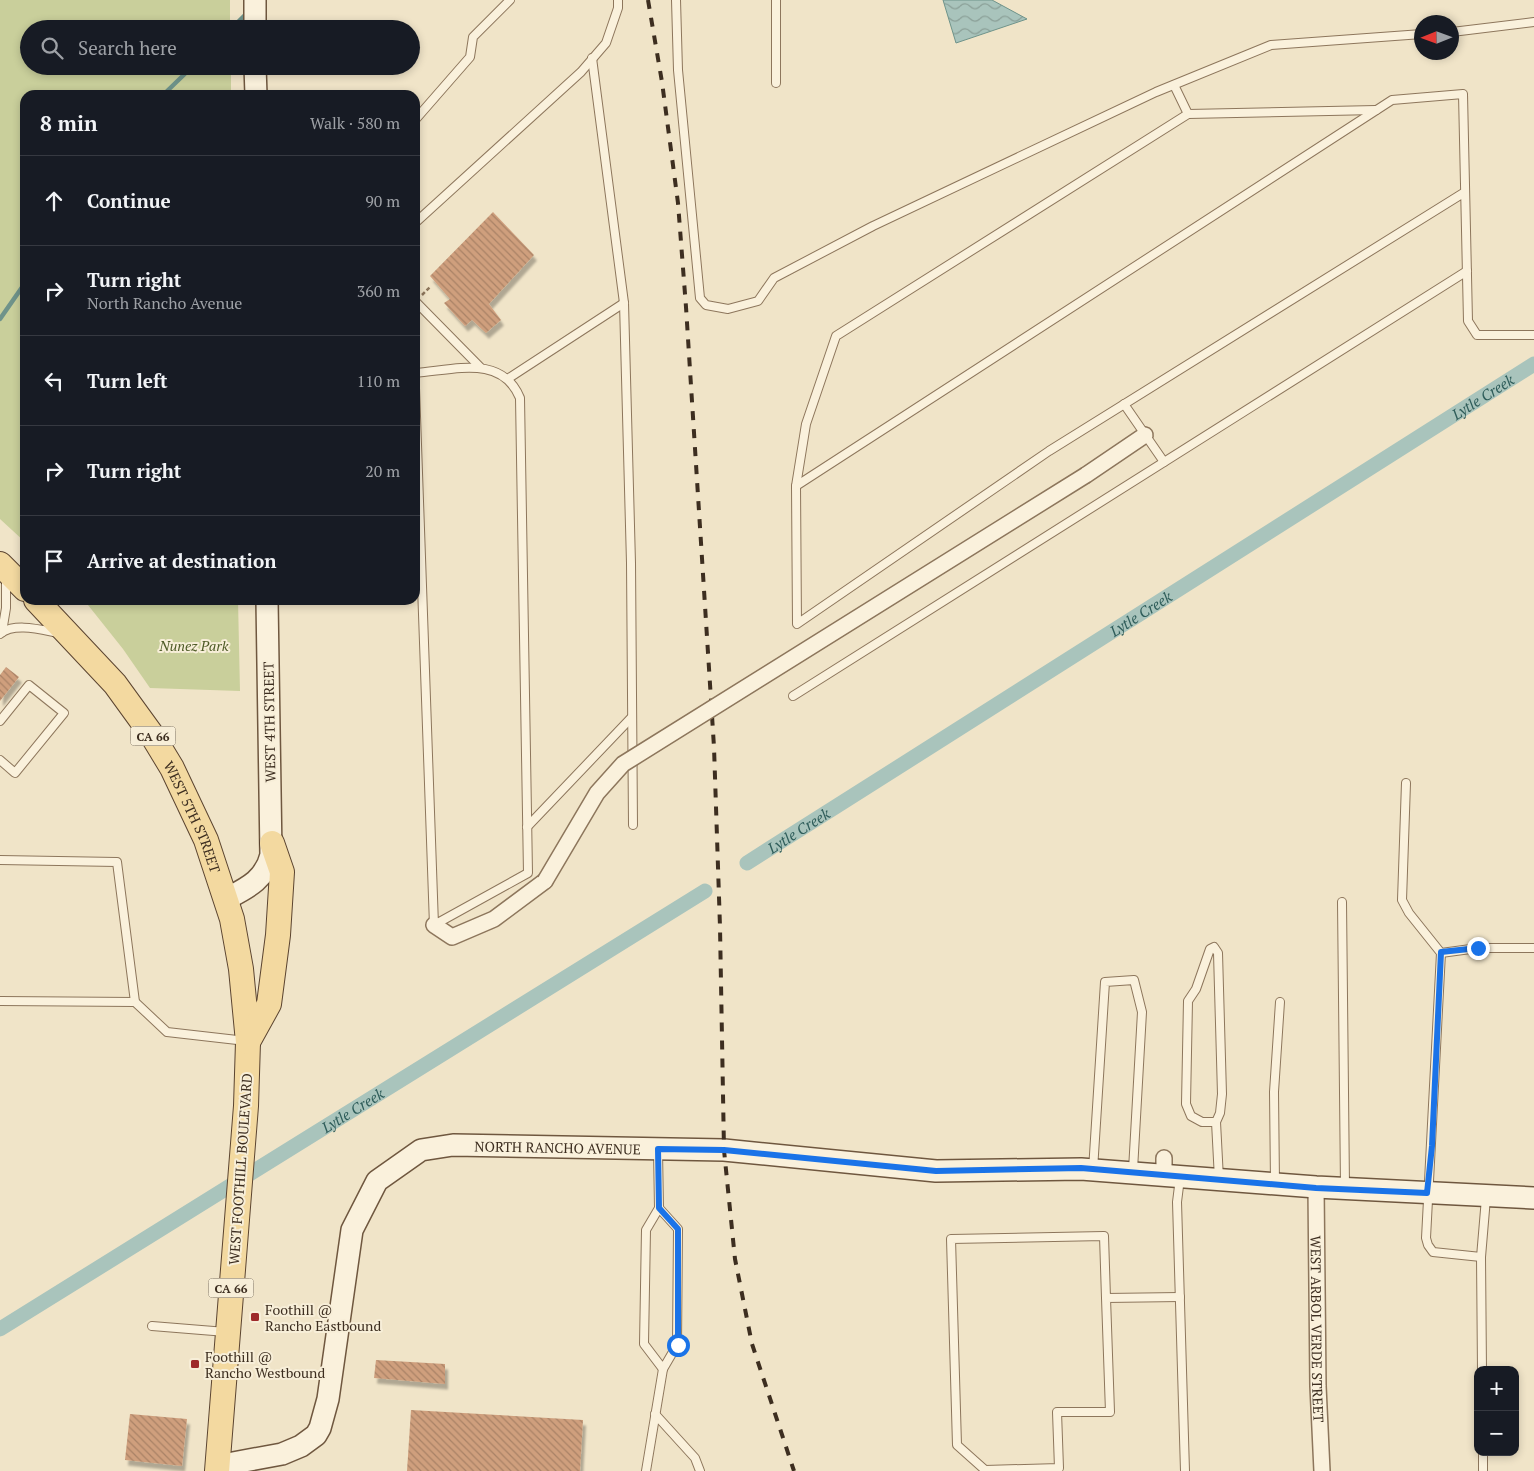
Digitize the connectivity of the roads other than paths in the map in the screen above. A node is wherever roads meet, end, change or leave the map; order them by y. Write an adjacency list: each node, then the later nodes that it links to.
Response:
1 (255, 0): 6 (street)
2 (510, 0): 16 (lane)
3 (618, 0): 10 (lane)
4 (676, 0): 13 (lane)
5 (776, 0): 12 (lane)
6 (255, 20)
7 (1534, 22): 8 (lane)
8 (1459, 31)
9 (1414, 35): 13 (lane)
10 (592, 58): 19 (lane); 21 (lane)
11 (255, 75): 14 (street)
12 (776, 83)
13 (1174, 85): 17 (lane)
14 (256, 90)
15 (1378, 110): 17 (lane); 18 (lane); 30 (lane)
16 (420, 114)
17 (1188, 114): 30 (lane)
18 (1465, 192): 20 (lane); 27 (lane)
19 (420, 218)
20 (1467, 271): 23 (lane); 29 (lane)
21 (624, 303): 26 (lane); 39 (lane)
22 (420, 306): 24 (lane)
23 (1533, 335)
24 (480, 368): 25 (lane); 26 (lane)
25 (420, 373)
26 (508, 378): 44 (lane)
27 (1124, 404): 28 (lane); 30 (lane)
28 (1145, 435): 29 (lane); 49 (street, bridge)
29 (1164, 462): 38 (lane)
30 (796, 486)
31 (420, 529): 49 (lane)
32 (3, 567): 33 (main road); 36 (lane)
33 (20, 584)
34 (41, 605): 37 (main road, WEST 5TH STREET / CA 66)
35 (267, 605): 45 (street, WEST 4TH STREET)
36 (1, 633): 37 (lane)
37 (72, 636): 47 (main road, WEST 5TH STREET / CA 66)
38 (794, 696)
39 (631, 718): 43 (lane); 44 (lane)
40 (0, 721): 41 (lane)
41 (0, 760)
42 (1406, 783): 51 (lane)
43 (633, 825)
44 (527, 827): 49 (lane)
45 (272, 844): 47 (street, WEST 4TH STREET); 55 (main road)
46 (0, 860): 53 (lane)
47 (226, 899): 55 (main road, WEST FOOTHILL BOULEVARD / CA 66)
48 (1342, 902): 64 (lane)
49 (434, 925)
50 (1534, 948): 51 (lane)
51 (1441, 952): 65 (lane)
52 (0, 1001): 53 (lane)
53 (136, 1002): 55 (lane)
54 (1280, 1002): 62 (lane)
55 (248, 1042): 73 (main road, WEST FOOTHILL BOULEVARD / CA 66)
56 (1216, 1122): 56 (lane); 61 (lane)
57 (658, 1149): 58 (street, NORTH RANCHO AVENUE); 68 (lane); 78 (street, NORTH RANCHO AVENUE)
58 (1093, 1170): 60 (street, NORTH RANCHO AVENUE); 60 (lane)
59 (1170, 1170): 60 (street, NORTH RANCHO AVENUE); 61 (street, NORTH RANCHO AVENUE); 70 (lane)
60 (1133, 1172)
61 (1219, 1179): 62 (street, NORTH RANCHO AVENUE)
62 (1275, 1183): 63 (street, NORTH RANCHO AVENUE)
63 (1316, 1188): 64 (street, NORTH RANCHO AVENUE); 83 (street, WEST ARBOL VERDE STREET)
64 (1345, 1189): 65 (street, NORTH RANCHO AVENUE)
65 (1427, 1193): 66 (street, NORTH RANCHO AVENUE); 69 (lane)
66 (1486, 1196): 67 (street, NORTH RANCHO AVENUE); 69 (lane)
67 (1534, 1198)
68 (659, 1208): 75 (lane); 75 (lane)
69 (1481, 1257): 74 (lane)
70 (1180, 1297): 71 (lane); 82 (lane)
71 (1106, 1298): 79 (lane); 79 (lane)
72 (152, 1326): 73 (lane)
73 (228, 1332): 78 (main road, WEST FOOTHILL BOULEVARD / CA 66)
74 (1482, 1366)
75 (663, 1369): 76 (lane)
76 (655, 1414): 80 (lane); 81 (lane)
77 (1483, 1456): 84 (lane)
78 (214, 1469)
79 (986, 1470)
80 (646, 1471)
81 (700, 1471)
82 (1185, 1471)
83 (1322, 1471)
84 (1483, 1471)

